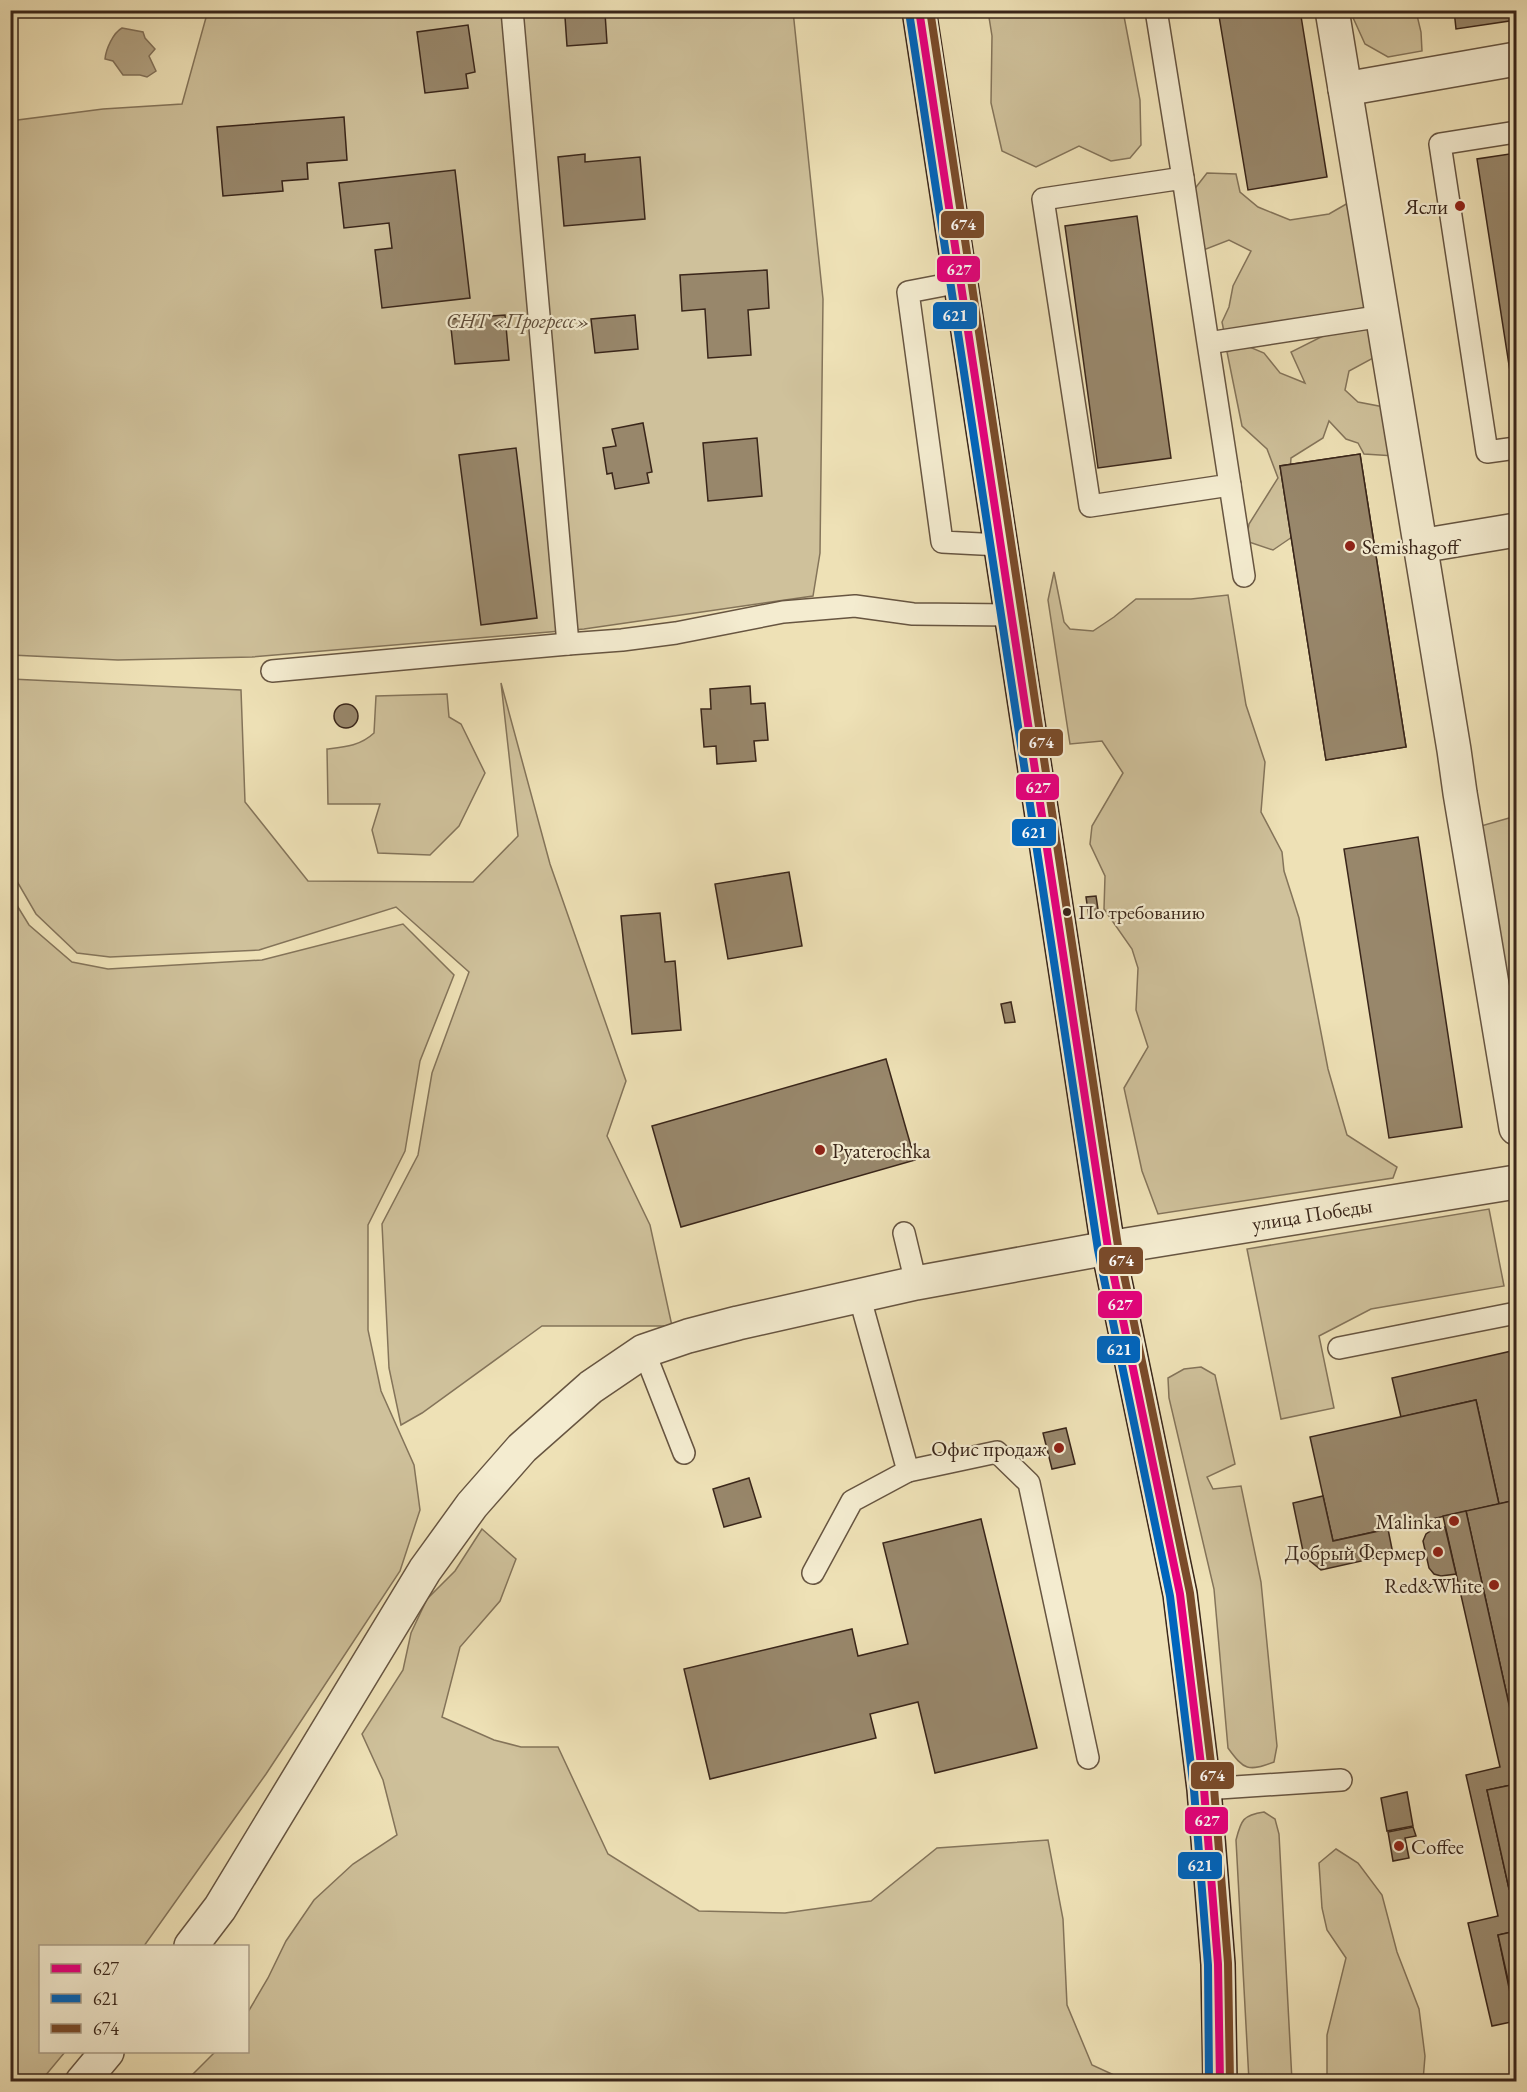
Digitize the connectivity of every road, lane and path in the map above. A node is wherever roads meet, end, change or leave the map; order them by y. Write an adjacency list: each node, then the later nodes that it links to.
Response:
1 (512, 10): 19 (lane)
2 (919, 10): 9 (street)
3 (1156, 10): 8 (lane)
4 (1332, 10): 6 (street)
5 (1516, 59): 6 (street)
6 (1345, 89): 10 (street)
7 (1516, 132): 12 (lane)
8 (1183, 178): 11 (lane); 13 (lane)
9 (960, 282): 15 (street); 15 (lane)
10 (1383, 316): 11 (lane); 16 (street)
11 (1208, 343): 13 (lane)
12 (1516, 448)
13 (1230, 485): 17 (lane)
14 (1516, 530): 16 (street)
15 (1000, 545): 18 (street)
16 (1420, 546): 21 (street)
17 (1244, 576)
18 (1011, 615): 19 (lane); 25 (street)
19 (568, 644): 20 (lane)
20 (272, 671)
21 (1509, 1039): 22 (street)
22 (1516, 1128)
23 (1516, 1182): 25 (street, улица Победы)
24 (904, 1233): 26 (lane)
25 (1108, 1248): 26 (street, улица Победы); 36 (street)
26 (916, 1283): 27 (street, улица Победы)
27 (859, 1295): 30 (street, улица Победы); 32 (lane)
28 (1516, 1312): 29 (lane)
29 (1339, 1348)
30 (644, 1351): 31 (lane); 37 (street, улица Победы)
31 (684, 1453)
32 (908, 1471): 33 (lane); 34 (lane)
33 (813, 1573)
34 (1088, 1758)
35 (1341, 1780): 36 (lane)
36 (1204, 1789): 40 (street)
37 (192, 1945)
38 (106, 2053): 39 (street)
39 (82, 2082)
40 (1220, 2082)

